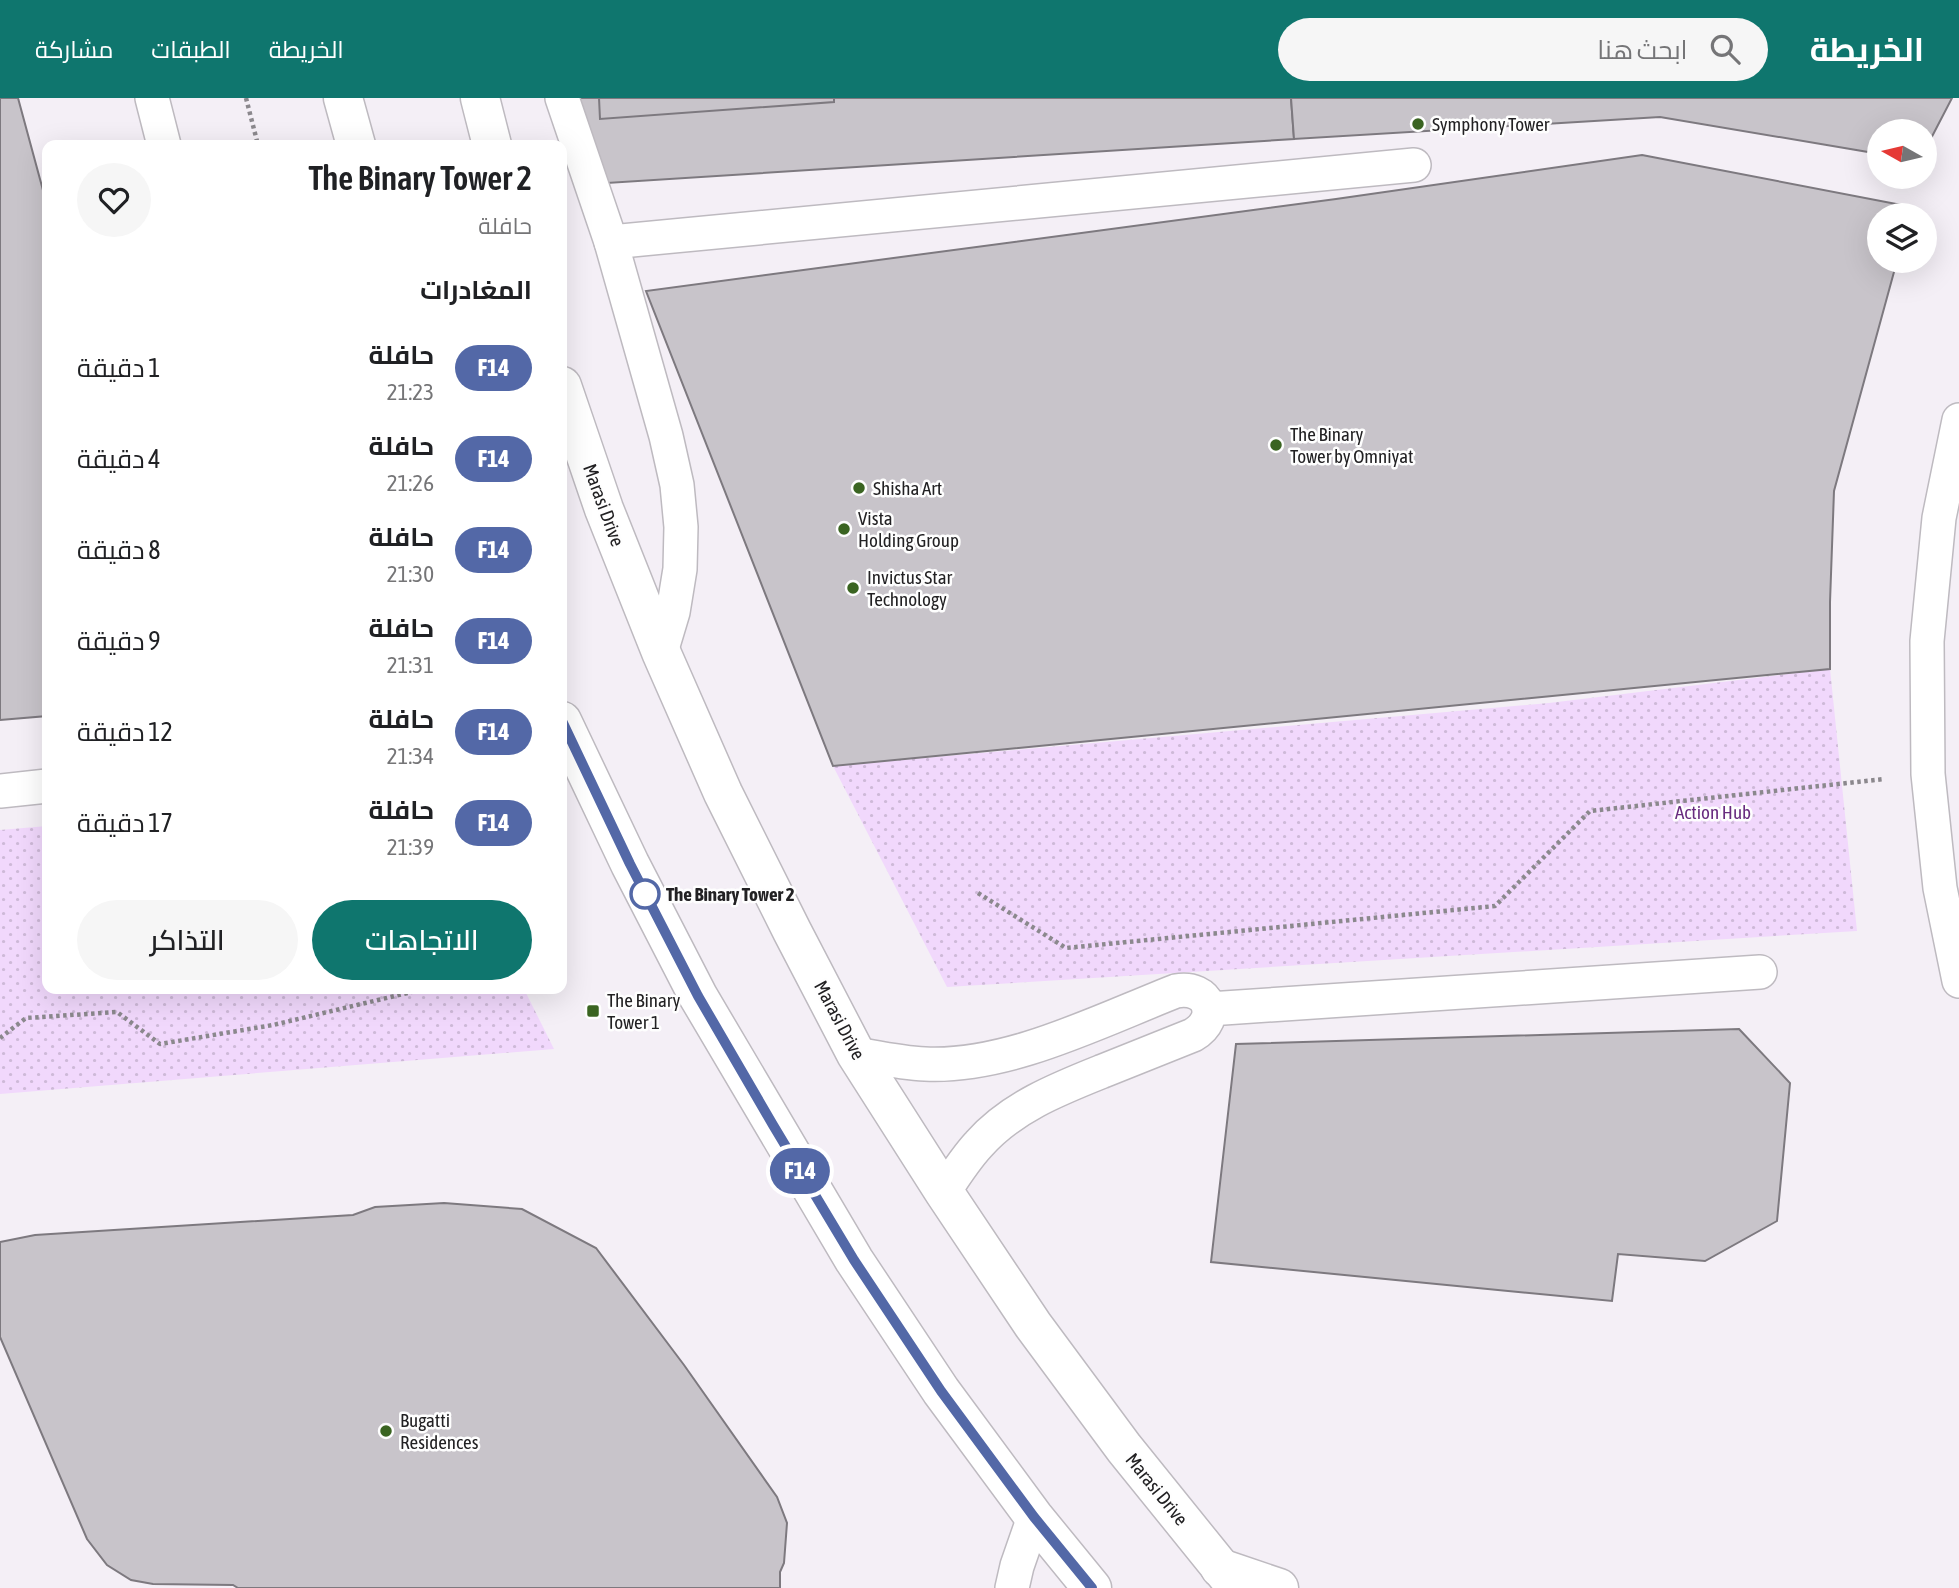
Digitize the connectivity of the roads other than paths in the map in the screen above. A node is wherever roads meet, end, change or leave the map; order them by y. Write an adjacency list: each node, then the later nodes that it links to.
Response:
1 (152, 98): 5 (lane)
2 (343, 98): 6 (main road)
3 (480, 98): 7 (main road)
4 (562, 98): 9 (lane)
5 (163, 140)
6 (355, 140)
7 (491, 140)
8 (1414, 165): 9 (lane)
9 (611, 242): 12 (lane)
10 (567, 401): 12 (main road, Marasi Drive)
11 (1959, 420): 17 (lane)
12 (661, 652): 20 (main road, Marasi Drive)
13 (567, 735): 23 (main road)
14 (42, 787): 15 (lane)
15 (0, 791)
16 (1760, 972): 18 (lane)
17 (1959, 981)
18 (1209, 1009): 19 (lane); 21 (lane)
19 (1033, 1047): 20 (lane); 21 (lane)
20 (856, 1054): 22 (main road, Marasi Drive)
21 (1050, 1093): 22 (lane)
22 (944, 1192): 24 (main road, Marasi Drive)
23 (1034, 1517): 25 (lane); 26 (main road)
24 (1229, 1578): 27 (main road)
25 (1012, 1588)
26 (1092, 1588)
27 (1279, 1588)

